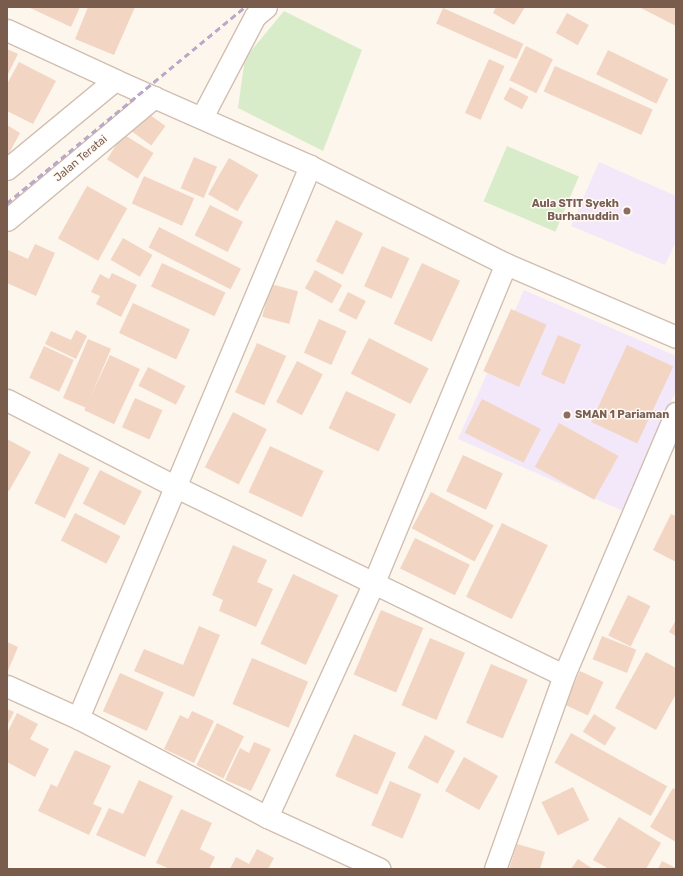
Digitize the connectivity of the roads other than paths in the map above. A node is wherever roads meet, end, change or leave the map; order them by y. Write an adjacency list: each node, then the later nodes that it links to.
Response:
1 (266, 7): 5 (street)
2 (7, 30): 3 (street)
3 (115, 80): 4 (street); 7 (street)
4 (154, 97): 5 (street); 8 (street, Jalan Teratai)
5 (202, 117): 6 (street)
6 (310, 166): 9 (street); 13 (street)
7 (7, 169)
8 (7, 220)
9 (506, 264): 10 (street); 14 (street)
10 (676, 337)
11 (7, 400): 13 (street)
12 (676, 413): 15 (street)
13 (174, 486): 14 (street); 17 (street)
14 (374, 582): 15 (street); 18 (street)
15 (564, 676): 20 (street)
16 (7, 686): 17 (street)
17 (78, 718): 18 (street)
18 (267, 816): 19 (street)
19 (380, 869)
20 (495, 869)

